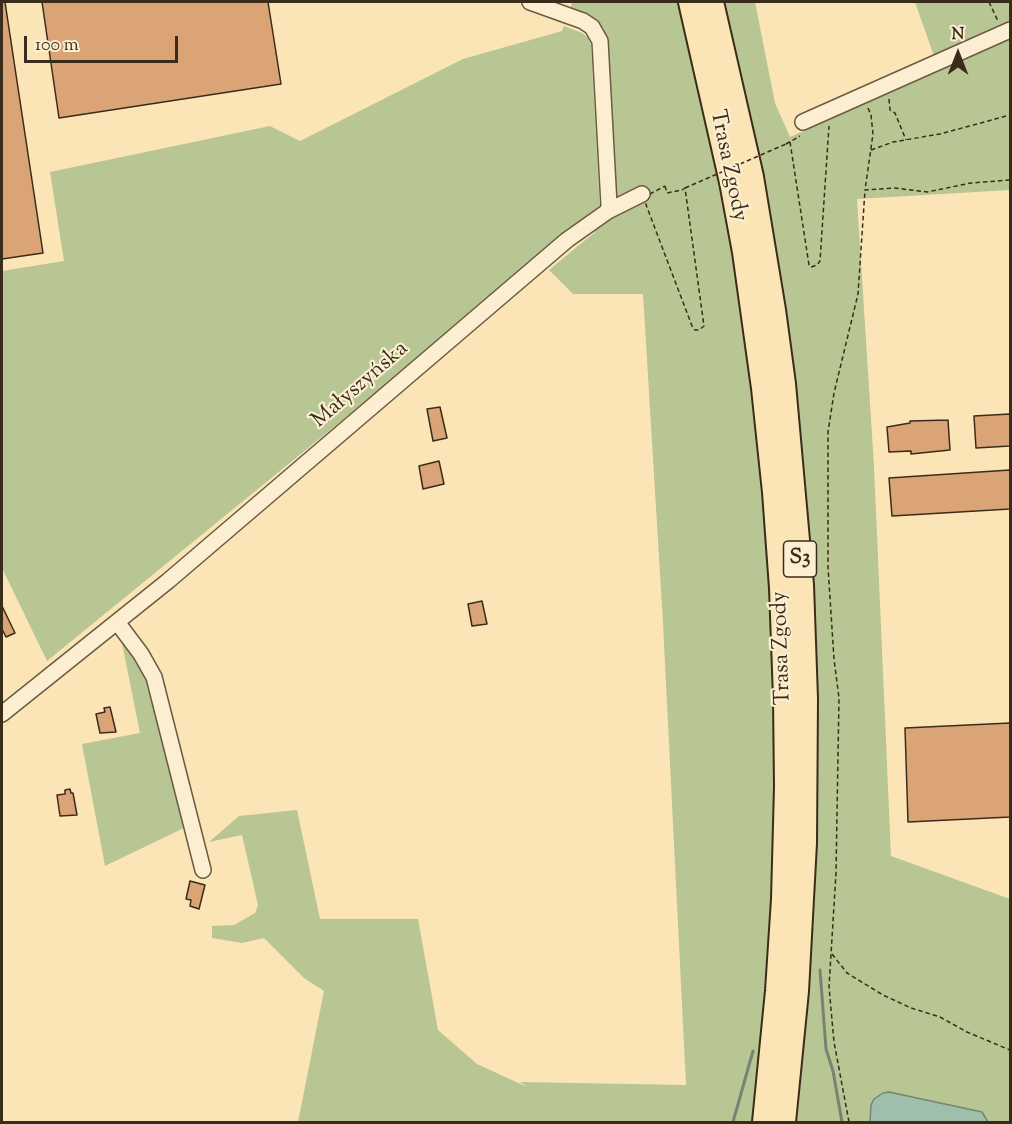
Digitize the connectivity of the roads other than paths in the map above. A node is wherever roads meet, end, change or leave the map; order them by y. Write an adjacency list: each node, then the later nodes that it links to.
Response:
1 (530, 2): 7 (street)
2 (690, 2): 11 (highway, Trasa Zgody / S3)
3 (712, 2): 12 (highway, Trasa Zgody / S3)
4 (1007, 32): 5 (street)
5 (803, 122)
6 (643, 197): 7 (street, Małyszyńska)
7 (608, 211): 8 (street, Małyszyńska)
8 (117, 622): 9 (street, Małyszyńska); 10 (street)
9 (2, 714)
10 (203, 870)
11 (764, 1122)
12 (784, 1122)

